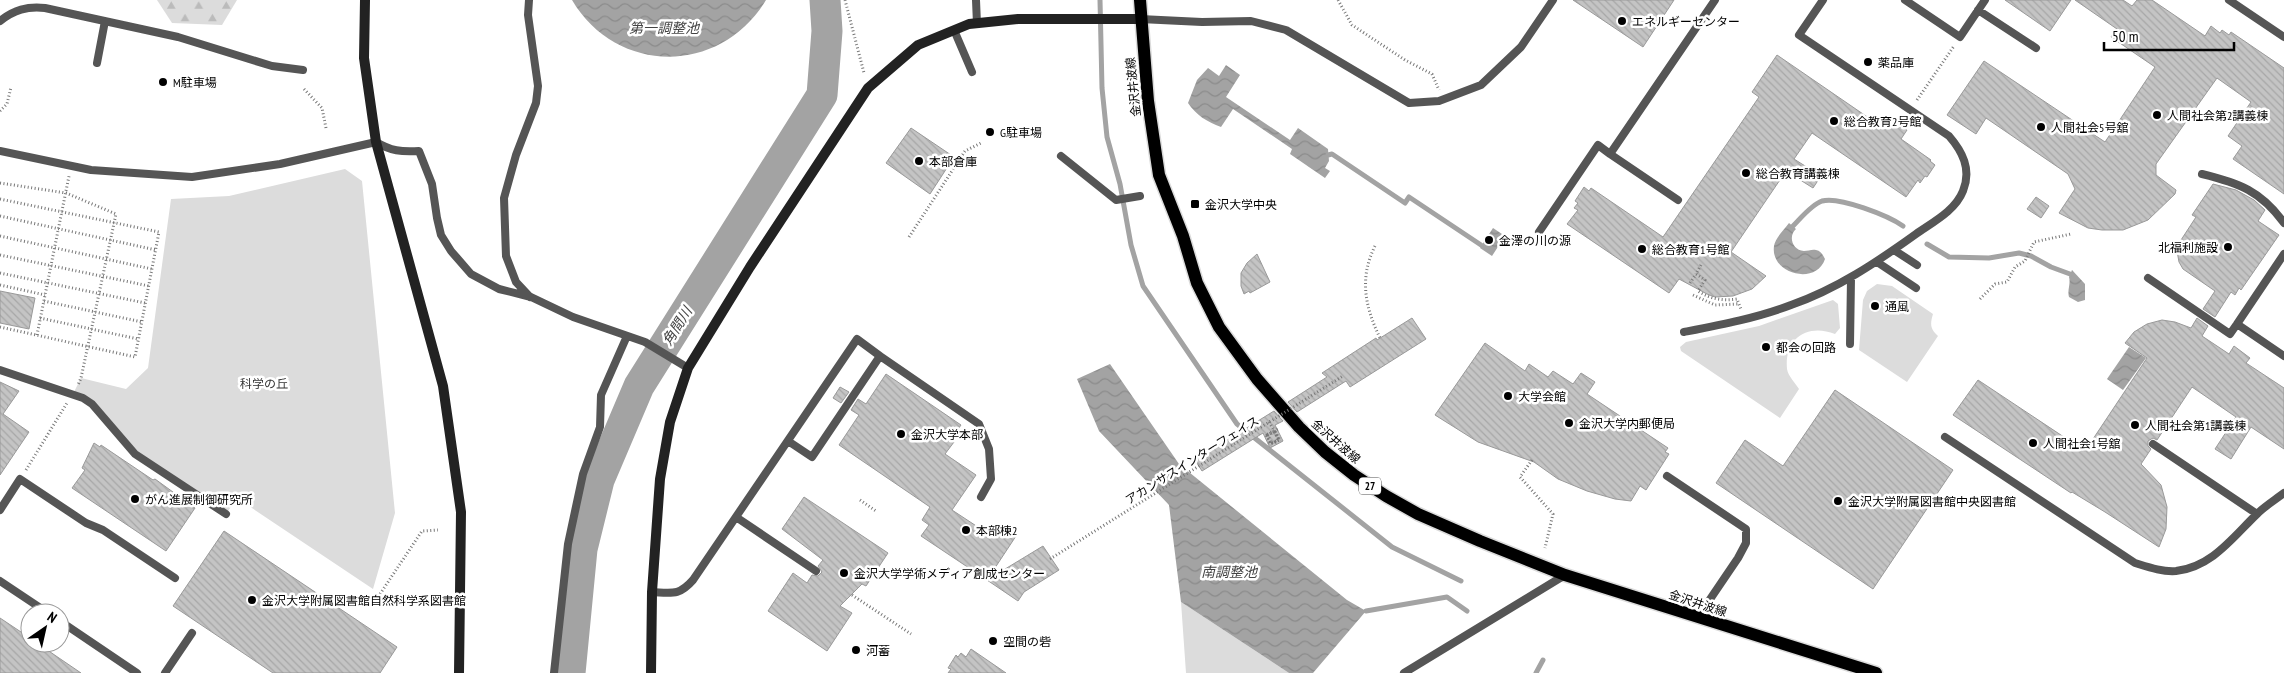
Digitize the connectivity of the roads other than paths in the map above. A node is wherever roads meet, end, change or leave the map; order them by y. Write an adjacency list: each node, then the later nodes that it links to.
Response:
1 (365, 0): 22 (street)
2 (529, 0): 38 (lane)
3 (976, 0): 15 (lane)
4 (1140, 0): 12 (main road, 金沢井波線 / 27)
5 (1554, 0): 12 (lane)
6 (1715, 0): 24 (lane)
7 (1822, 0): 31 (lane)
8 (1905, 0): 11 (lane)
9 (1984, 0): 11 (lane)
10 (2229, 0): 17 (lane)
11 (1978, 10): 18 (lane)
12 (1140, 19): 15 (street); 58 (main road, 金沢井波線 / 27)
13 (0, 20): 14 (lane)
14 (105, 21): 19 (lane); 20 (lane)
15 (977, 24): 16 (street)
16 (954, 30): 21 (lane); 45 (street)
17 (2284, 37)
18 (2036, 48)
19 (97, 63)
20 (303, 70)
21 (972, 72)
22 (376, 142): 23 (lane); 38 (lane); 68 (street)
23 (0, 151)
24 (1610, 154): 28 (lane); 30 (lane)
25 (1061, 156): 27 (lane)
26 (2202, 174): 29 (lane)
27 (1137, 197)
28 (1678, 200)
29 (2284, 223)
30 (1539, 232)
31 (1894, 250): 33 (lane); 34 (lane)
32 (2284, 254): 39 (lane)
33 (1877, 262): 35 (lane); 37 (lane)
34 (1917, 265)
35 (1851, 278): 40 (lane); 42 (lane)
36 (2148, 278): 39 (lane)
37 (1916, 288)
38 (531, 297): 41 (lane)
39 (2237, 324): 44 (lane)
40 (1684, 332)
41 (627, 336): 45 (lane); 69 (lane)
42 (1850, 344)
43 (880, 356): 48 (lane); 48 (lane); 52 (lane)
44 (2284, 356)
45 (688, 368): 61 (street)
46 (0, 370): 54 (lane)
47 (1945, 437): 55 (lane)
48 (788, 441): 56 (lane)
49 (2153, 444): 55 (lane)
50 (1667, 476): 63 (lane)
51 (2284, 493): 55 (lane)
52 (981, 497)
53 (0, 510): 59 (lane)
54 (226, 514)
55 (2257, 514)
56 (736, 516): 57 (lane); 61 (lane)
57 (816, 572)
58 (1565, 575): 63 (main road, 金沢井波線 / 27); 71 (lane)
59 (175, 578)
60 (0, 581): 62 (lane)
61 (652, 592): 70 (street)
62 (33, 603)
63 (1698, 617): 72 (main road, 金沢井波線 / 27)
64 (70, 628): 66 (lane)
65 (192, 633): 67 (lane)
66 (137, 673)
67 (165, 673)
68 (459, 673)
69 (554, 673)
70 (651, 673)
71 (1404, 673)
72 (1876, 673)

